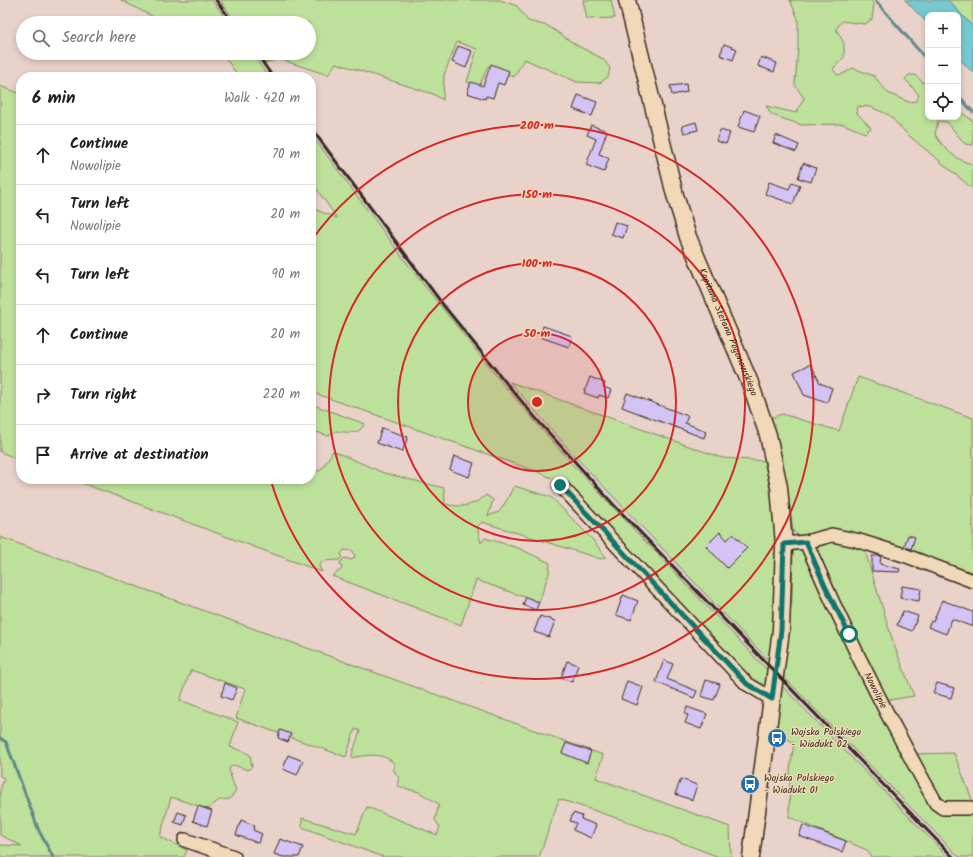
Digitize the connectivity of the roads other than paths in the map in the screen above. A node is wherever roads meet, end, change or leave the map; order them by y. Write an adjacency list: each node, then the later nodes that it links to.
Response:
1 (627, 0): 4 (main road, Kapitana Stefana Pogonowskiego)
2 (560, 485): 6 (street)
3 (806, 542): 4 (street); 5 (street); 7 (street, Nowolipie)
4 (784, 544): 6 (main road, Kapitana Stefana Pogonowskiego)
5 (973, 581)
6 (772, 699): 10 (main road, Kapitana Stefana Pogonowskiego)
7 (970, 808)
8 (185, 840): 9 (street)
9 (234, 857)
10 (751, 857)

